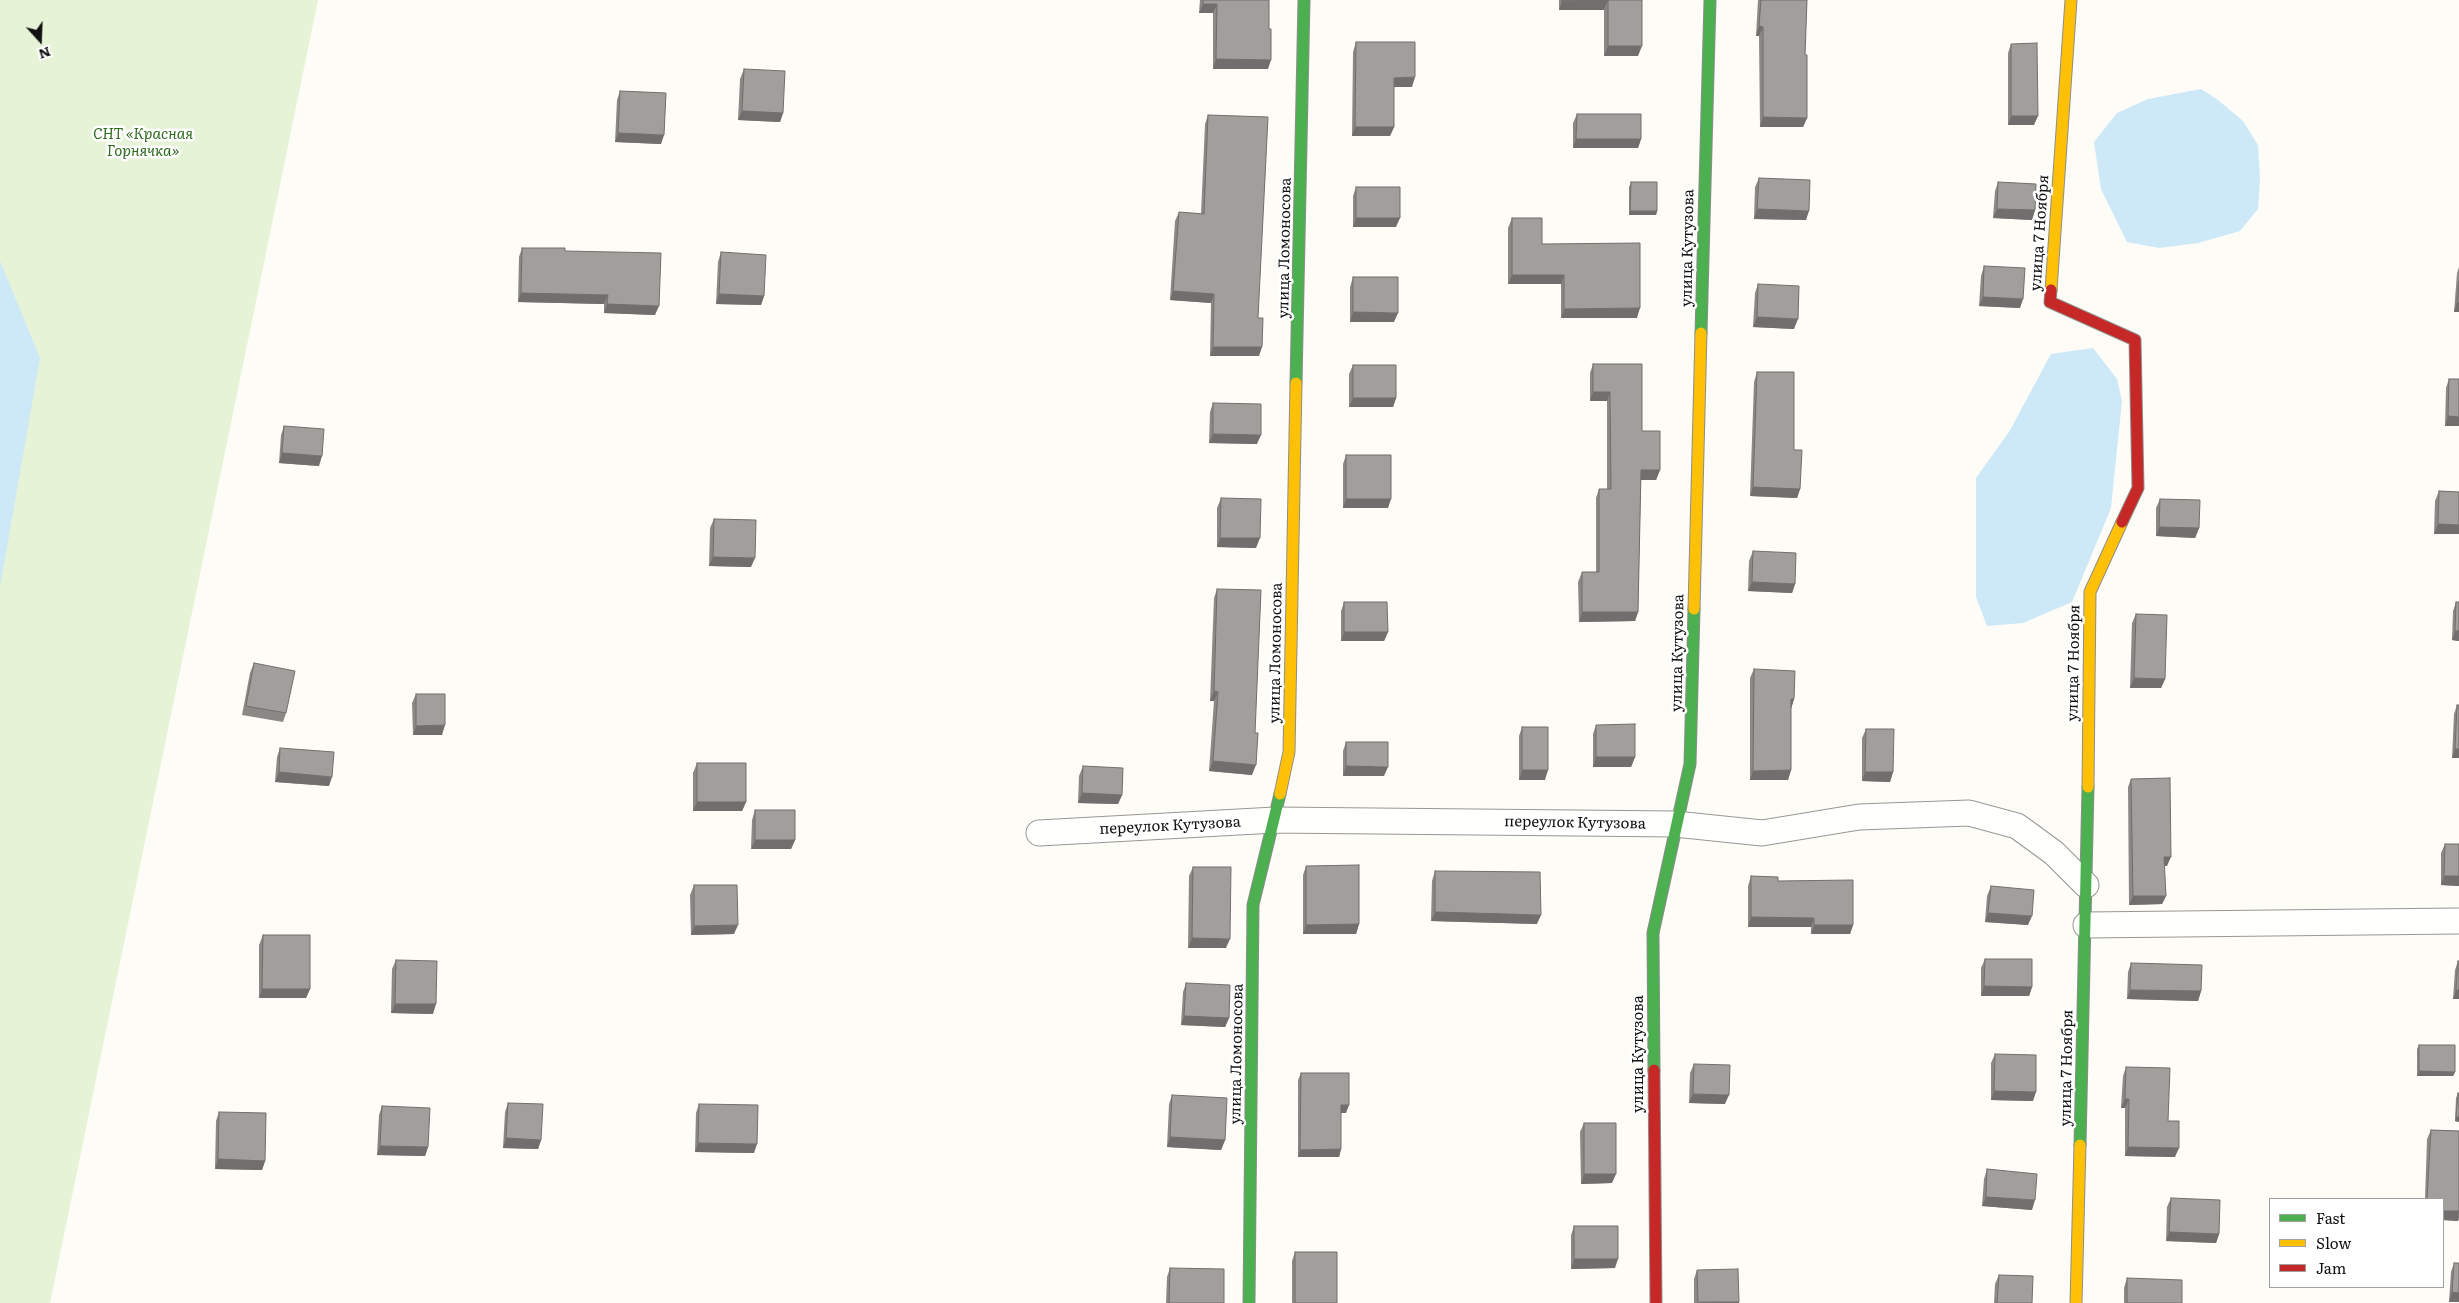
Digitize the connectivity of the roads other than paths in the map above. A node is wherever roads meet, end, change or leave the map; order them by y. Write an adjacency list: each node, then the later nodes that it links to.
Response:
1 (1304, 0): 4 (street, улица Ломоносова)
2 (1710, 0): 5 (street, улица Кутузова)
3 (2071, 0): 7 (street, улица 7 Ноября)
4 (1276, 820): 5 (street, переулок Кутузова); 6 (street, переулок Кутузова); 10 (street, улица Ломоносова)
5 (1675, 824): 7 (street, переулок Кутузова); 11 (street, улица Кутузова)
6 (1039, 833)
7 (2086, 885): 9 (street, улица 7 Ноября)
8 (2459, 921): 9 (street)
9 (2086, 926): 12 (street, улица 7 Ноября)
10 (1249, 1303)
11 (1656, 1303)
12 (2076, 1303)

